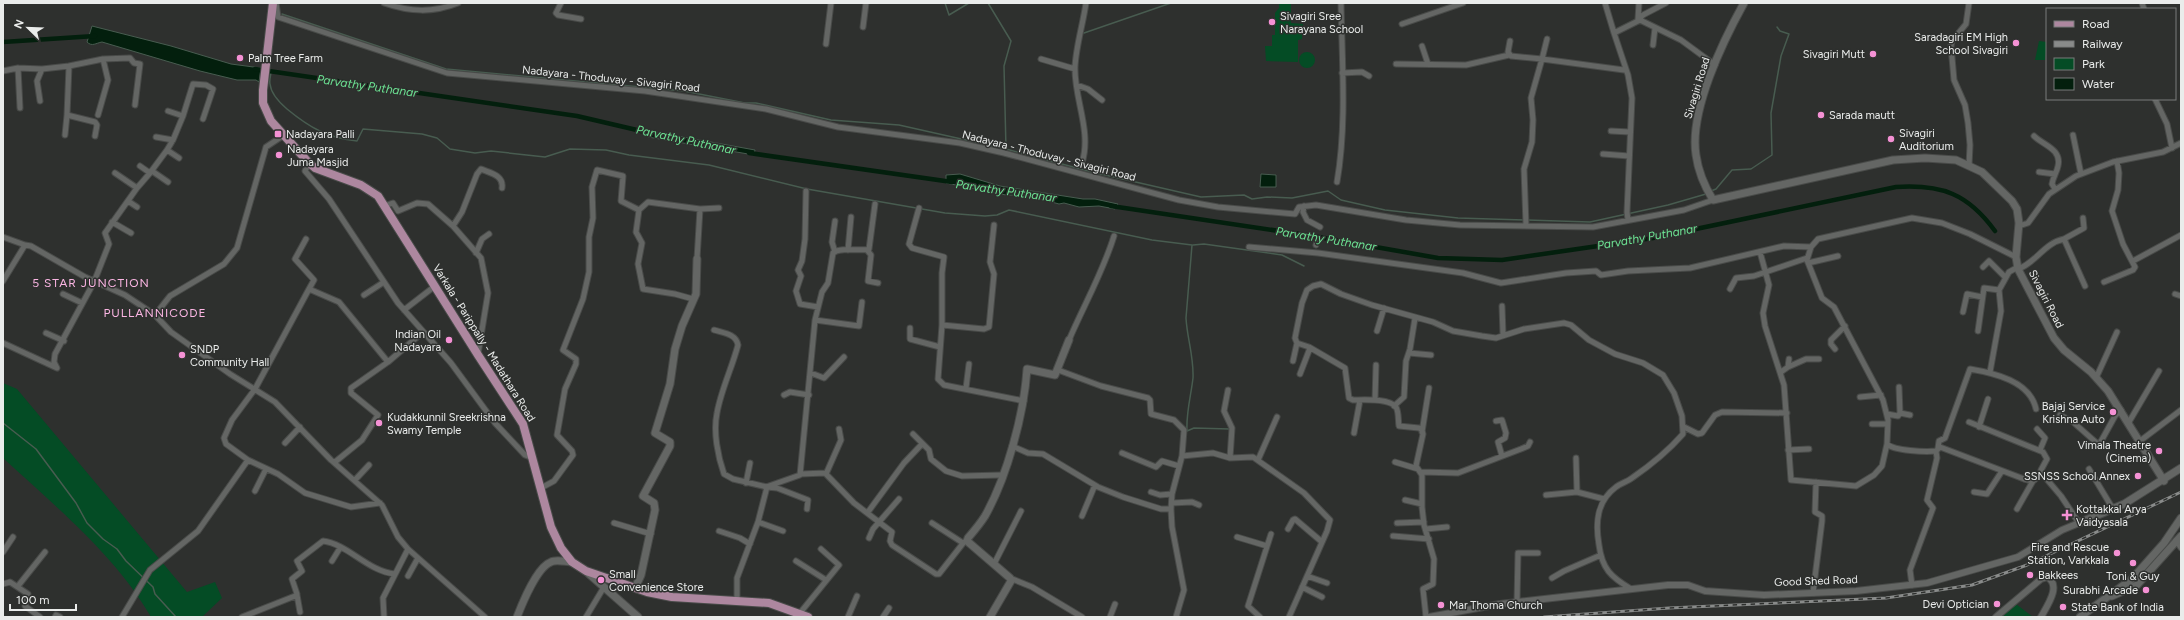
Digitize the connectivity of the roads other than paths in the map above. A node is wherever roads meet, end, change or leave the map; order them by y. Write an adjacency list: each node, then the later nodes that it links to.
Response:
1 (273, 3): 56 (main road, Varkala - Parippally - Madathara Road)
2 (276, 3): 88 (street, Nadayara - Thoduvay - Sivagiri Road)
3 (384, 3): 4 (street)
4 (458, 3)
5 (561, 3): 16 (street)
6 (831, 3): 24 (street)
7 (866, 3): 19 (street)
8 (1086, 3): 37 (street)
9 (1341, 3): 40 (street)
10 (1463, 3): 18 (street)
11 (1605, 3): 21 (street)
12 (1639, 3): 17 (street)
13 (1666, 3): 17 (street)
14 (1744, 3): 33 (main road, Sivagiri Road)
15 (1969, 3): 72 (street)
16 (581, 19)
17 (1638, 20): 20 (street); 21 (street)
18 (1402, 24)
19 (863, 27)
20 (1655, 28): 25 (street); 33 (street)
21 (1614, 33): 54 (street)
22 (1547, 39): 30 (street)
23 (1510, 41): 27 (street)
24 (826, 44)
25 (1653, 45)
26 (1422, 46): 32 (street)
27 (1509, 55): 30 (street); 32 (street)
28 (104, 59): 34 (street); 46 (street); 50 (street)
29 (1041, 59): 37 (street)
30 (1542, 59): 38 (street); 100 (street)
31 (1396, 64): 32 (street)
32 (1428, 64)
33 (1715, 65): 84 (main road, Sivagiri Road)
34 (69, 66): 36 (street); 49 (street)
35 (18, 68): 36 (street); 39 (street); 47 (street)
36 (42, 69): 45 (street)
37 (1075, 69): 42 (street)
38 (1624, 70)
39 (3, 71)
40 (1342, 73): 41 (street); 79 (street)
41 (1369, 76)
42 (1077, 85): 43 (street); 70 (street)
43 (1102, 100)
44 (2155, 100): 63 (street)
45 (40, 101)
46 (135, 105)
47 (20, 108)
48 (168, 111): 51 (street)
49 (67, 115): 55 (street); 58 (street)
50 (98, 115)
51 (182, 116): 52 (street); 61 (street)
52 (203, 119)
53 (1611, 131): 54 (street)
54 (1630, 132): 66 (street)
55 (65, 135)
56 (284, 135): 69 (main road, Varkala - Parippally - Madathara Road); 151 (street)
57 (2073, 135): 77 (street)
58 (95, 136)
59 (2034, 136): 76 (street)
60 (156, 137): 61 (street)
61 (173, 140): 64 (street)
62 (2181, 143): 63 (street)
63 (2172, 148): 68 (street)
64 (167, 150): 67 (street); 73 (street)
65 (1603, 154): 66 (street)
66 (1629, 156): 96 (street)
67 (178, 158)
68 (2117, 161): 77 (street); 123 (street)
69 (309, 163): 87 (main road, Varkala - Parippally - Madathara Road); 130 (street)
70 (1082, 163)
71 (140, 166): 73 (street)
72 (1969, 166): 84 (main road, Sivagiri Road); 103 (main road, Sivagiri Road)
73 (151, 172): 78 (street); 80 (street)
74 (2039, 172): 76 (street)
75 (115, 173): 80 (street)
76 (2055, 174): 82 (street)
77 (2081, 174): 82 (street)
78 (168, 182)
79 (1336, 182)
80 (137, 188): 85 (street)
81 (502, 188): 101 (street)
82 (2055, 189): 103 (street)
83 (806, 191): 147 (street)
84 (1713, 200): 96 (street, Nadayara - Thoduvay - Sivagiri Road)
85 (128, 201): 89 (street); 98 (street)
86 (875, 204): 115 (street)
87 (384, 206): 101 (street); 133 (main road, Varkala - Parippally - Madathara Road)
88 (1304, 206): 100 (street, Nadayara - Thoduvay - Sivagiri Road); 102 (street)
89 (137, 207)
90 (719, 208): 92 (street)
91 (919, 208): 154 (street)
92 (700, 209): 93 (street); 121 (street)
93 (639, 210): 143 (street); 264 (street)
94 (851, 217): 114 (street)
95 (2083, 218): 110 (street)
96 (1628, 220): 100 (street, Nadayara - Thoduvay - Sivagiri Road)
97 (835, 221): 116 (street)
98 (112, 222): 104 (street); 129 (street)
99 (994, 225): 154 (street)
100 (1526, 225)
101 (453, 226): 118 (street)
102 (1320, 226)
103 (2019, 226): 120 (main road, Sivagiri Road)
104 (131, 233)
105 (489, 234): 118 (street)
106 (2181, 235): 123 (street)
107 (1114, 236): 164 (street)
108 (3, 237): 111 (street)
109 (306, 239): 135 (street)
110 (2064, 239): 125 (street); 134 (street)
111 (25, 245): 128 (street); 129 (street)
112 (1249, 246): 117 (street)
113 (1811, 247): 117 (street); 120 (street); 122 (street)
114 (848, 250): 115 (street); 116 (street)
115 (867, 250): 132 (street)
116 (835, 252): 147 (street)
117 (1760, 252): 126 (street)
118 (476, 253): 172 (street)
119 (1838, 256): 122 (street)
120 (2016, 257): 125 (main road, Sivagiri Road)
121 (698, 259): 143 (main road)
122 (1807, 261): 126 (street); 155 (street)
123 (2132, 261): 131 (street)
124 (1983, 267): 127 (street)
125 (2018, 268): 127 (street); 188 (main road, Sivagiri Road)
126 (1765, 272): 136 (street); 184 (street)
127 (2005, 277): 137 (street)
128 (3, 281)
129 (94, 282): 145 (street); 151 (street)
130 (384, 282): 140 (street); 149 (street)
131 (2104, 282)
132 (878, 283)
133 (435, 286): 149 (street); 172 (main road, Varkala - Parippally - Madathara Road)
134 (2085, 286)
135 (309, 289): 178 (street); 192 (street)
136 (1730, 289)
137 (1999, 290): 142 (street); 185 (street)
138 (63, 294): 145 (street)
139 (2175, 294): 141 (street)
140 (364, 295)
141 (2181, 296)
142 (1982, 297): 150 (street); 159 (street)
143 (693, 300): 297 (main road)
144 (862, 302): 153 (street)
145 (82, 303): 165 (street)
146 (1502, 306): 163 (street)
147 (818, 307): 153 (street)
148 (1384, 308): 152 (street); 158 (street); 167 (street)
149 (404, 310): 160 (street)
150 (1963, 312)
151 (155, 315): 192 (street)
152 (1415, 318): 163 (street); 171 (street)
153 (815, 320): 186 (street)
154 (942, 326): 168 (street)
155 (1845, 326): 170 (street); 196 (street)
156 (910, 328): 168 (street)
157 (714, 330): 261 (street)
158 (1377, 331)
159 (1978, 331)
160 (423, 332): 178 (street); 240 (street)
161 (2117, 332): 188 (street)
162 (46, 333): 165 (street)
163 (1503, 334): 218 (street)
164 (1069, 340): 182 (main road)
165 (64, 341): 166 (street)
166 (3, 343)
167 (1297, 343): 169 (street); 177 (street)
168 (940, 347): 190 (street)
169 (1310, 348): 187 (street); 199 (street)
170 (1836, 349)
171 (1409, 353): 173 (street); 202 (street)
172 (478, 355): 240 (main road, Varkala - Parippally - Madathara Road)
173 (1431, 355)
174 (844, 357): 186 (street)
175 (1789, 359): 181 (street)
176 (1819, 359): 181 (street)
177 (1293, 361)
178 (388, 362): 243 (street)
179 (969, 364): 190 (street)
180 (1376, 365): 200 (street)
181 (1788, 367): 184 (street)
182 (1058, 370): 201 (main road); 236 (street)
183 (2159, 371): 214 (street)
184 (1781, 372): 207 (street)
185 (1990, 372): 203 (street); 233 (street)
186 (811, 373): 195 (street)
187 (1300, 374)
188 (2096, 378): 204 (main road, Sivagiri Road)
189 (1899, 387): 206 (street)
190 (966, 388): 201 (street)
191 (1429, 388): 223 (street)
192 (255, 389): 217 (street); 241 (street)
193 (1228, 390): 238 (street)
194 (784, 395): 195 (street)
195 (810, 395): 253 (street)
196 (1881, 395): 197 (street); 208 (street)
197 (1860, 397)
198 (1988, 399): 219 (street)
199 (1360, 400): 200 (street); 222 (street)
200 (1375, 400): 202 (street)
201 (1024, 401): 230 (main road)
202 (1394, 406): 223 (street)
203 (2036, 409)
204 (2121, 410): 210 (street); 214 (main road, Sivagiri Road)
205 (2181, 410): 225 (street)
206 (1900, 413): 208 (street); 209 (street)
207 (1787, 414): 218 (street); 232 (street)
208 (1887, 414): 216 (street)
209 (1910, 415)
210 (2060, 415)
211 (1276, 416): 242 (street)
212 (1496, 421): 237 (street)
213 (1969, 422): 219 (street)
214 (2129, 422): 225 (main road, Sivagiri Road)
215 (1872, 424): 216 (street)
216 (1887, 424): 229 (street)
217 (300, 427): 227 (street); 243 (street)
218 (1684, 427): 272 (street)
219 (1979, 427): 234 (street)
220 (839, 429): 254 (street)
221 (2036, 429): 234 (street)
222 (1354, 432)
223 (1422, 432): 251 (street)
224 (913, 434): 228 (street)
225 (2140, 441): 259 (main road, Sivagiri Road)
226 (1530, 442): 237 (street)
227 (285, 443)
228 (922, 444): 255 (street); 282 (street)
229 (1887, 444): 233 (street); 260 (street)
230 (1012, 446): 255 (main road); 262 (street)
231 (1809, 449): 232 (street)
232 (1788, 450): 260 (street)
233 (1937, 450): 252 (street); 331 (street)
234 (2040, 450): 256 (street)
235 (1122, 453): 247 (street)
236 (1182, 456): 238 (street); 247 (street)
237 (1502, 456): 251 (street)
238 (1230, 458): 242 (street)
239 (1576, 458): 267 (street)
240 (534, 459): 264 (main road, Varkala - Parippally - Madathara Road)
241 (248, 460): 250 (street); 351 (street)
242 (1258, 460): 306 (street)
243 (335, 462): 257 (street)
244 (1395, 462): 251 (street)
245 (750, 463): 261 (street)
246 (369, 466): 257 (street)
247 (1179, 466): 269 (street)
248 (2088, 468): 279 (street)
249 (2181, 468): 259 (main road, Good Shed Road)
250 (266, 469): 265 (street); 274 (street)
251 (1420, 471): 275 (street)
252 (2002, 471): 258 (street); 268 (street)
253 (801, 474): 254 (street); 263 (street)
254 (826, 474): 282 (street)
255 (1002, 475): 305 (main road)
256 (2041, 475): 258 (street); 291 (street)
257 (355, 480): 274 (street)
258 (2033, 481): 278 (street)
259 (2164, 481): 279 (main road, Good Shed Road)
260 (1816, 482): 337 (street)
261 (746, 483): 263 (street)
262 (1095, 485): 277 (street); 283 (street)
263 (766, 487): 280 (street); 285 (street)
264 (541, 488): 320 (main road, Varkala - Parippally - Madathara Road)
265 (255, 491)
266 (1151, 492): 269 (street)
267 (1577, 492): 270 (street); 272 (street)
268 (1974, 492)
269 (1172, 494): 277 (street)
270 (1546, 495)
271 (899, 499): 286 (street)
272 (1604, 499): 316 (street)
273 (1405, 500): 275 (street)
274 (380, 503): 312 (street)
275 (1422, 504): 287 (street)
276 (1199, 505): 277 (street)
277 (1171, 506): 364 (street)
278 (2017, 508)
279 (2113, 509): 291 (main road, Good Shed Road)
280 (807, 510)
281 (1021, 511): 321 (street)
282 (868, 512): 286 (street)
283 (1082, 516)
284 (2181, 518): 341 (main road)
285 (758, 522): 296 (street); 307 (street)
286 (880, 522): 302 (street); 305 (street)
287 (1424, 522): 290 (street); 294 (street)
288 (614, 523): 297 (street)
289 (932, 523): 305 (street)
290 (1397, 523)
291 (2079, 523): 331 (street, Good Shed Road)
292 (1447, 527): 294 (street)
293 (1288, 529): 306 (street)
294 (1426, 529): 304 (street)
295 (719, 531): 307 (street)
296 (783, 531)
297 (651, 534): 335 (main road)
298 (1271, 534): 308 (street)
299 (1393, 536): 304 (street)
300 (13, 537): 313 (street)
301 (1237, 537): 308 (street)
302 (869, 538)
303 (2178, 538): 310 (street); 341 (main road)
304 (1429, 539): 367 (street)
305 (965, 542): 321 (main road)
306 (1322, 542): 325 (street)
307 (750, 544): 342 (street)
308 (1267, 546): 365 (street)
309 (340, 548): 318 (street); 323 (street); 338 (street)
310 (2181, 548)
311 (821, 549): 328 (street)
312 (408, 550): 317 (street); 323 (street)
313 (3, 552)
314 (45, 552): 332 (street)
315 (1538, 552): 343 (street)
316 (1601, 555): 327 (street); 336 (street)
317 (418, 558): 324 (street); 354 (street)
318 (332, 561)
319 (796, 561): 328 (street)
320 (572, 562): 322 (main road, Varkala - Parippally - Madathara Road); 355 (main road)
321 (994, 564): 326 (main road)
322 (586, 571): 333 (main road); 335 (main road, Varkala - Parippally - Madathara Road)
323 (394, 574): 353 (street)
324 (408, 576)
325 (1307, 576): 329 (street); 334 (street)
326 (1010, 578): 361 (main road); 362 (street)
327 (1552, 578)
328 (826, 580): 347 (street)
329 (1327, 583)
330 (3, 584): 332 (street)
331 (1912, 585): 337 (street, Good Shed Road)
332 (18, 586): 348 (street)
333 (604, 587): 356 (street); 357 (main road)
334 (1302, 587): 340 (street); 366 (street)
335 (635, 588): 342 (main road, Varkala - Parippally - Madathara Road)
336 (1631, 589): 337 (street, Good Shed Road); 343 (street, Good Shed Road)
337 (1813, 593)
338 (297, 594): 346 (street); 352 (street)
339 (857, 596): 359 (street)
340 (1322, 597)
341 (2106, 598): 370 (main road)
342 (737, 600): 347 (main road, Varkala - Parippally - Madathara Road)
343 (1518, 602): 367 (street, Good Shed Road)
344 (1115, 604): 363 (street)
345 (889, 608): 360 (street)
346 (300, 612)
347 (800, 613): 358 (main road, Varkala - Parippally - Madathara Road)
348 (40, 617)
349 (55, 617): 350 (street)
350 (60, 617)
351 (122, 617)
352 (242, 617)
353 (384, 617)
354 (485, 617)
355 (517, 617)
356 (586, 617)
357 (638, 617)
358 (808, 617)
359 (848, 617)
360 (883, 617)
361 (990, 617)
362 (1082, 617)
363 (1110, 617)
364 (1176, 617)
365 (1260, 617)
366 (1288, 617)
367 (1428, 617)
368 (1996, 617): 369 (street)
369 (2041, 617)
370 (2080, 617)

